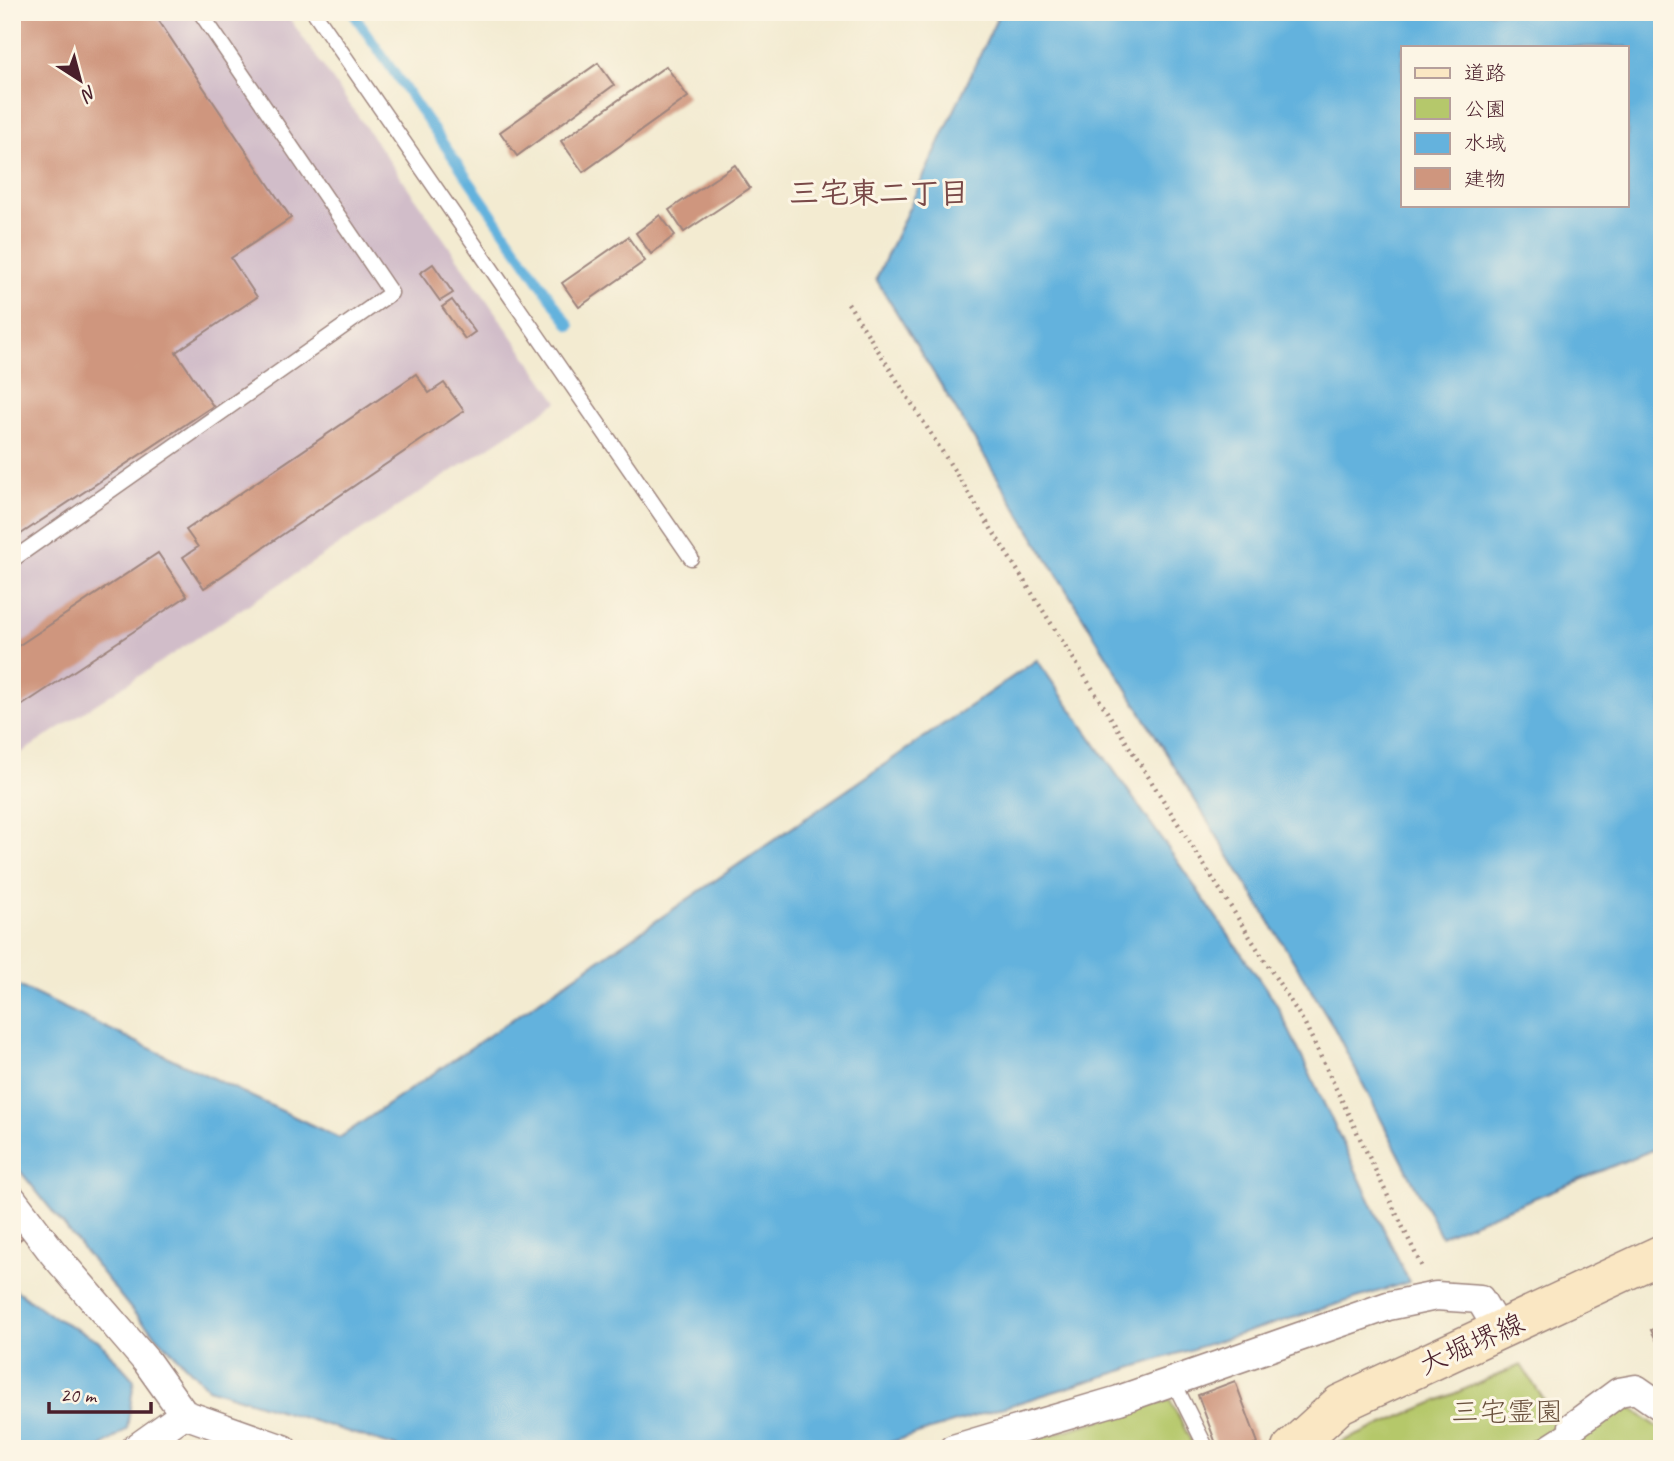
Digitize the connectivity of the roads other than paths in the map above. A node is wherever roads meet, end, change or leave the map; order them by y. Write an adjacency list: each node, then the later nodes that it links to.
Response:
1 (200, 12): 4 (lane)
2 (314, 12): 3 (lane)
3 (691, 558)
4 (12, 560)
5 (12, 1199): 11 (street)
6 (1662, 1254): 7 (main road, 大堀堺線)
7 (1499, 1331): 8 (street); 16 (main road, 大堀堺線)
8 (1173, 1381): 14 (street); 15 (lane)
9 (1662, 1407): 10 (street)
10 (1573, 1426): 17 (lane)
11 (168, 1430): 12 (street); 13 (street)
12 (135, 1449)
13 (283, 1449)
14 (953, 1449)
15 (1207, 1449)
16 (1291, 1449)
17 (1537, 1449)

